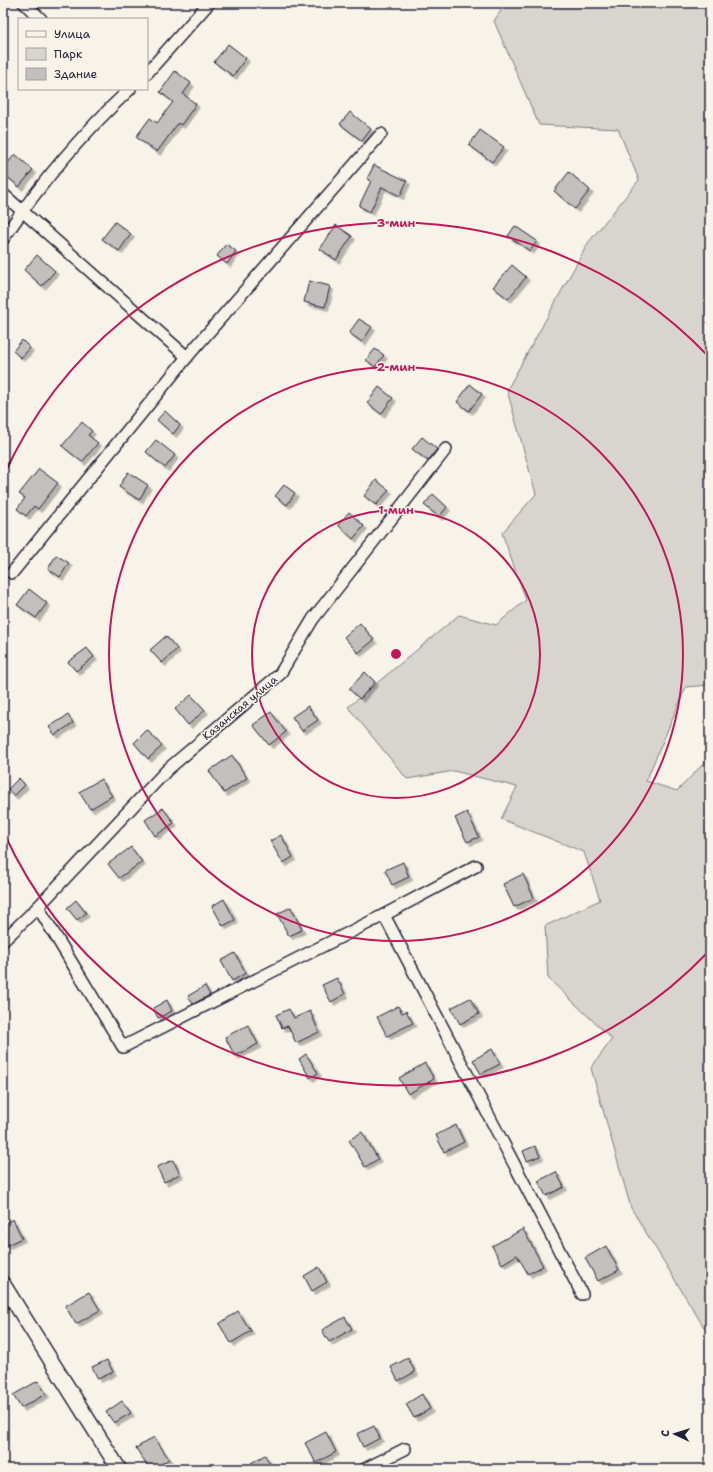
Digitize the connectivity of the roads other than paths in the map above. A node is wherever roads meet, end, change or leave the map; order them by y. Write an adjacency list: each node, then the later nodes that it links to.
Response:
1 (24, 3): 3 (street)
2 (209, 3): 4 (street)
3 (40, 18)
4 (148, 72)
5 (125, 91): 8 (street)
6 (381, 134): 10 (street)
7 (3, 194): 8 (street)
8 (22, 212): 9 (street); 10 (street)
9 (3, 239)
10 (187, 357): 12 (street)
11 (446, 449): 14 (street, Казанская улица)
12 (12, 573)
13 (476, 866): 15 (street)
14 (38, 908): 15 (street); 16 (street, Казанская улица)
15 (384, 915): 18 (street)
16 (3, 941)
17 (3, 1284): 20 (street)
18 (582, 1294)
19 (405, 1449): 21 (street)
20 (119, 1469)
21 (365, 1469)

